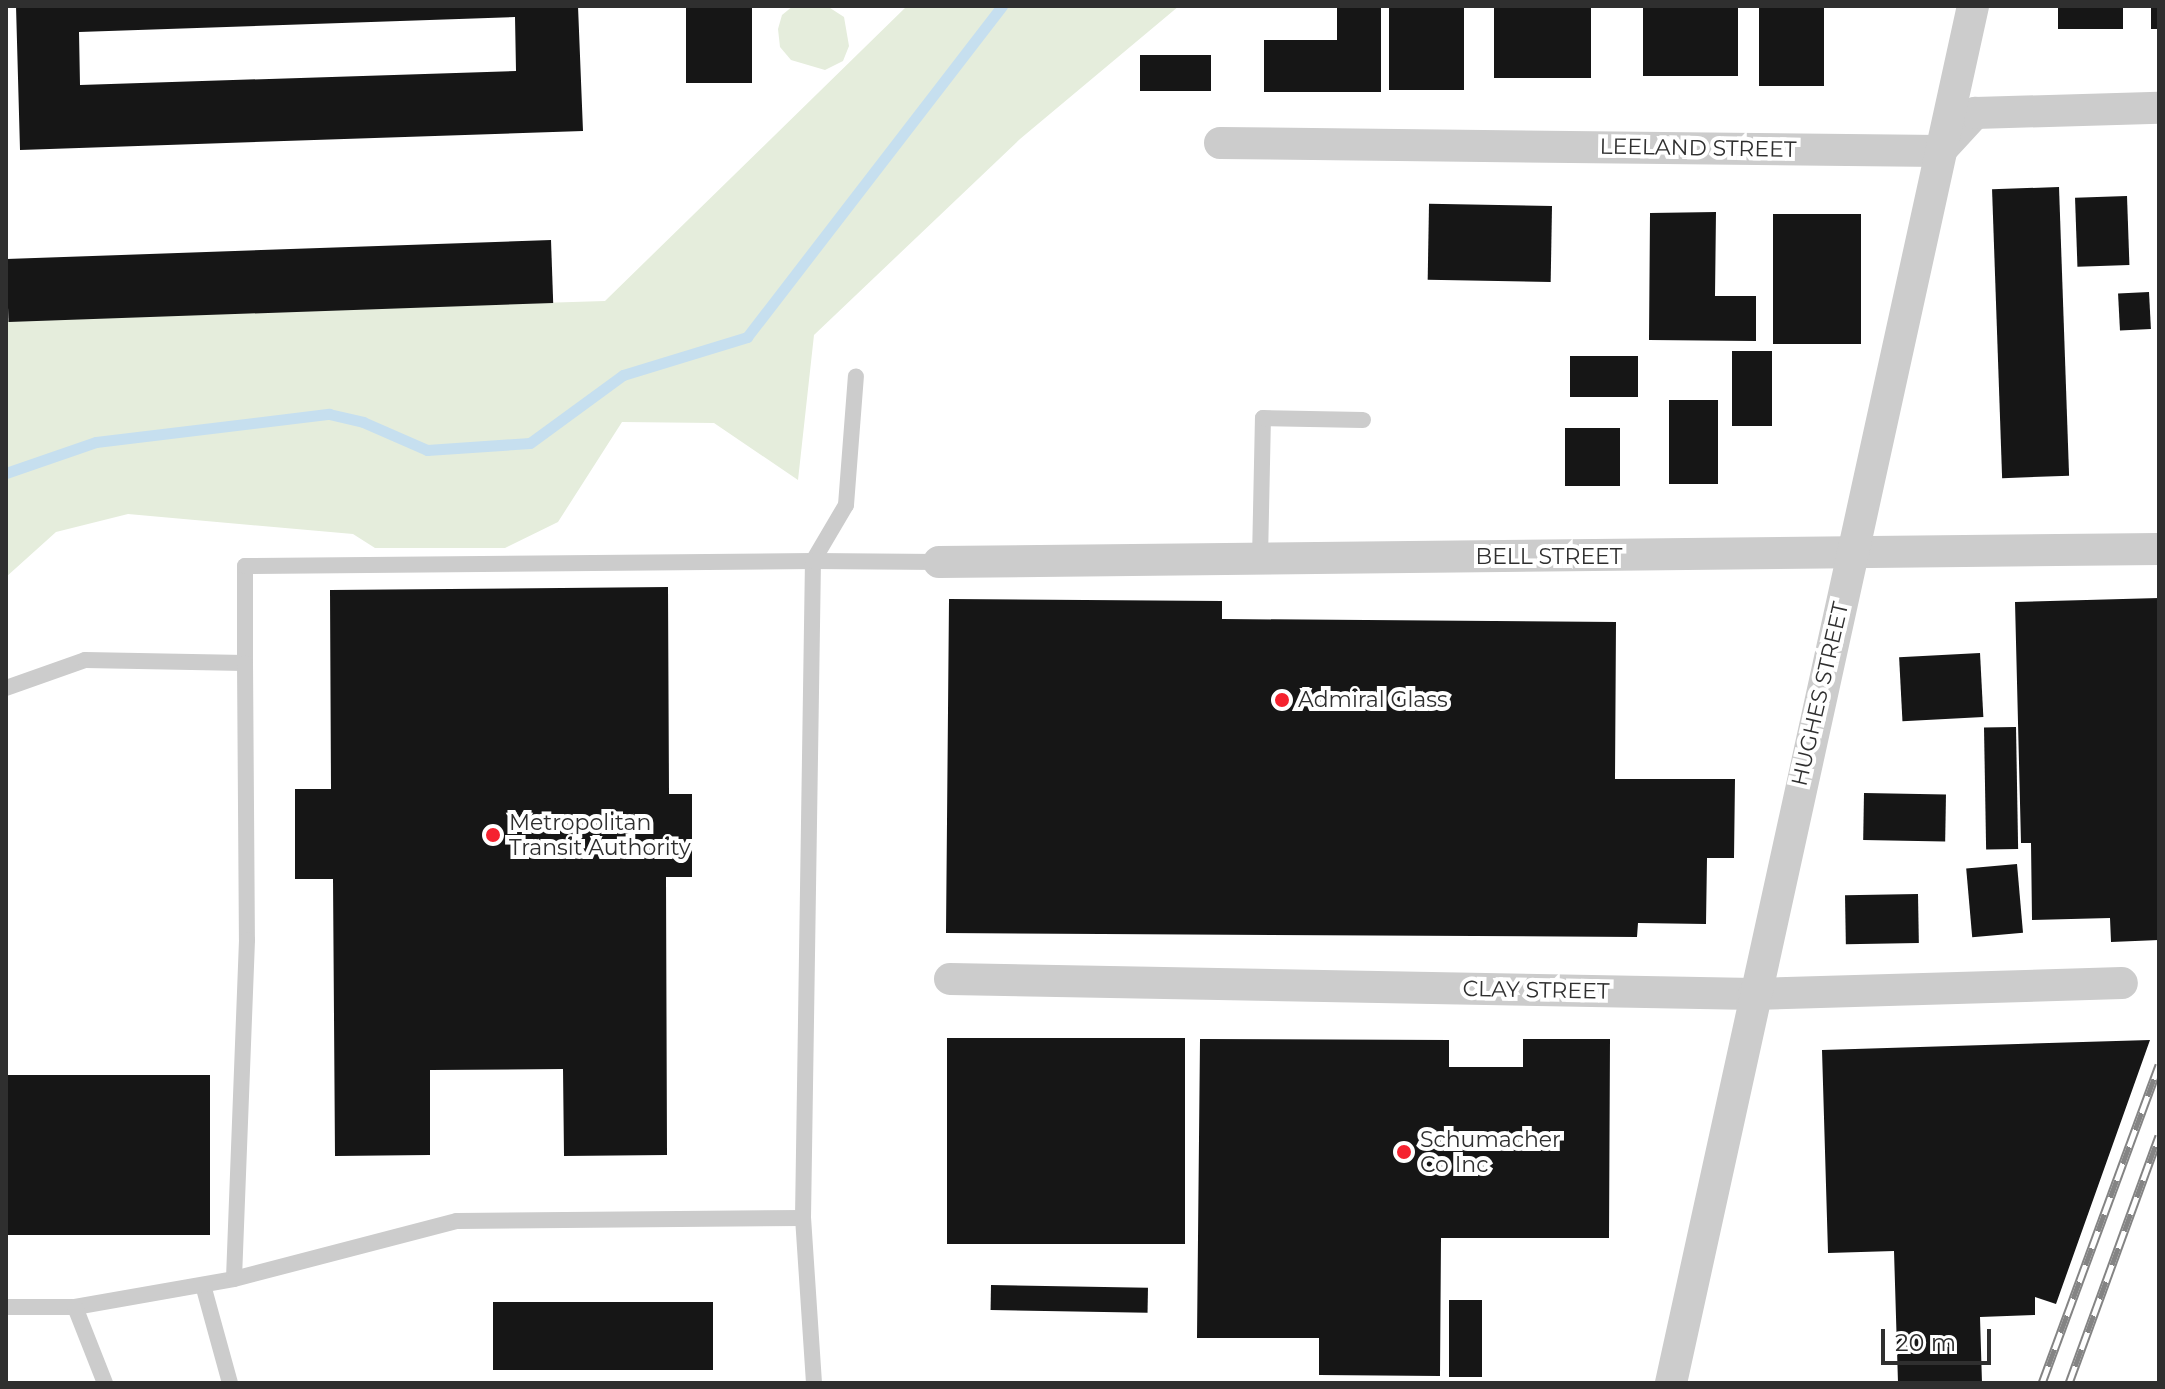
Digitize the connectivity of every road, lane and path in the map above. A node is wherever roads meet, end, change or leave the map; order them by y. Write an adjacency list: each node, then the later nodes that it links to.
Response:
1 (1973, 6): 4 (street, HUGHES STREET)
2 (2159, 108): 4 (street)
3 (1220, 143): 4 (street, LEELAND STREET)
4 (1940, 151): 8 (street, HUGHES STREET)
5 (856, 376): 10 (lane)
6 (1363, 420): 9 (lane)
7 (2159, 549): 8 (street, BELL STREET)
8 (1851, 556): 9 (street, BELL STREET); 16 (street, HUGHES STREET)
9 (1260, 559): 11 (street, BELL STREET)
10 (813, 561): 11 (lane); 12 (lane); 17 (lane)
11 (939, 562)
12 (245, 663): 13 (lane); 18 (lane)
13 (6, 688)
14 (950, 979): 16 (street, CLAY STREET)
15 (2122, 983): 16 (street, CLAY STREET)
16 (1754, 994): 25 (street, HUGHES STREET)
17 (803, 1218): 18 (lane); 24 (lane)
18 (234, 1279): 19 (lane)
19 (203, 1285): 21 (lane); 23 (lane)
20 (6, 1307): 21 (lane)
21 (75, 1307): 22 (lane)
22 (105, 1383)
23 (230, 1383)
24 (814, 1383)
25 (1671, 1383)

